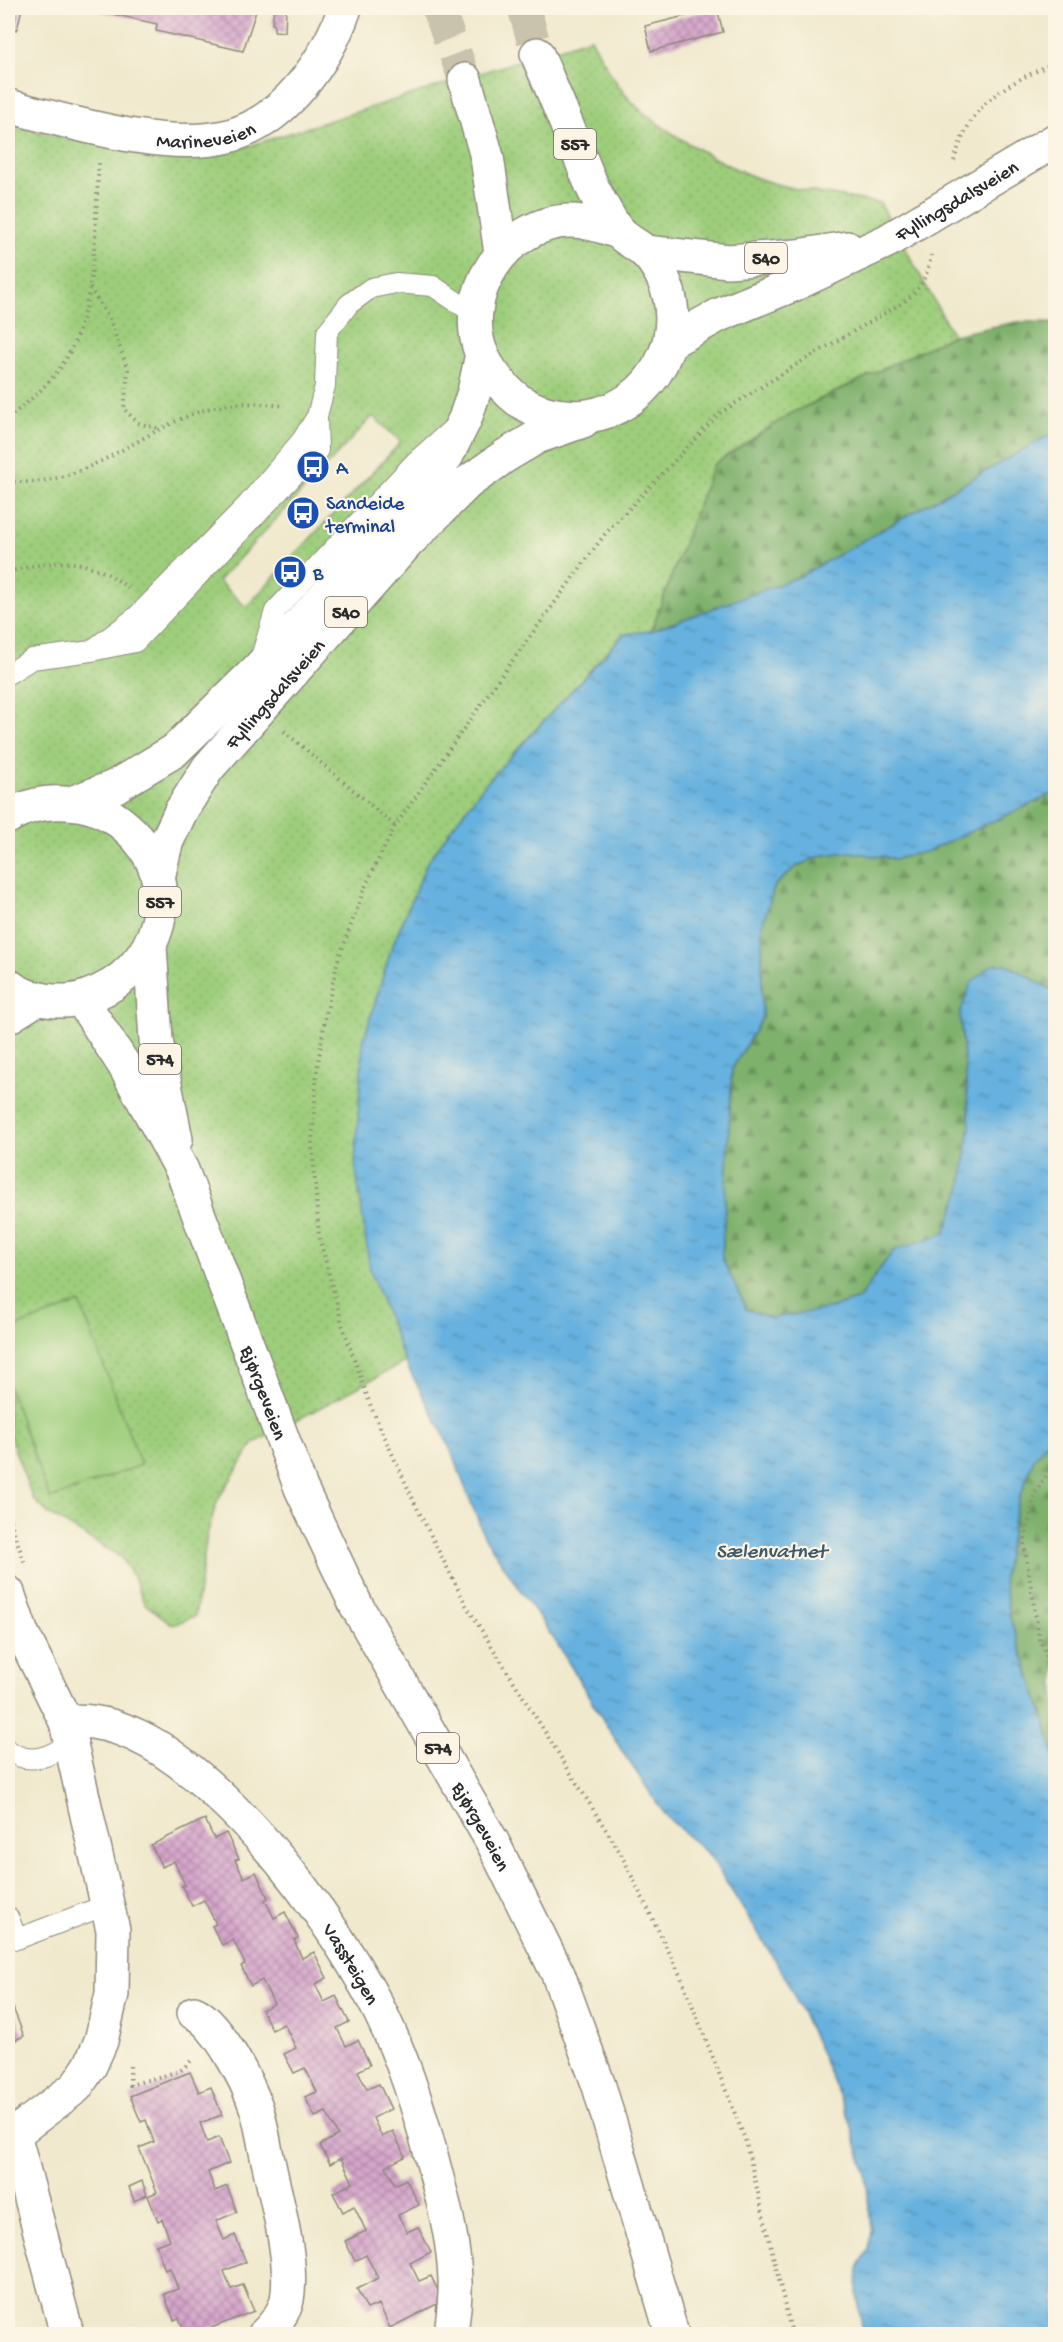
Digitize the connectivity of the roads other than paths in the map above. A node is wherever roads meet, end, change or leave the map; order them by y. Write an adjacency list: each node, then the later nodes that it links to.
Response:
1 (345, 8): 4 (main road, Marineveien)
2 (537, 54): 6 (main road, 557)
3 (465, 80): 9 (main road)
4 (8, 106)
5 (1056, 140): 7 (main road, Fyllingsdalsveien / 540)
6 (618, 232): 8 (main road, 540); 9 (main road, 540)
7 (887, 241): 8 (main road, Fyllingsdalsveien / 540); 11 (main road, Fyllingsdalsveien / 540)
8 (645, 252): 11 (main road, 540)
9 (501, 253): 10 (main road, 540)
10 (476, 315): 12 (main road, 540); 14 (lane)
11 (670, 342): 13 (main road, 540)
12 (482, 354): 13 (main road, 540); 15 (main road, Fyllingsdalsveien / 540)
13 (602, 414): 17 (main road, Fyllingsdalsveien / 540)
14 (8, 674)
15 (71, 803): 16 (main road, 557); 17 (main road, 557)
16 (15, 809)
17 (158, 878): 18 (main road, 557)
18 (150, 946): 21 (main road, 557); 23 (main road, Bjørgeveien / 574)
19 (8, 985): 20 (main road, 557)
20 (38, 999): 21 (main road, 557); 22 (main road)
21 (81, 999): 23 (main road, Bjørgeveien / 574)
22 (8, 1017)
23 (182, 1170): 34 (main road, Bjørgeveien / 574)
24 (8, 1593): 25 (main road)
25 (69, 1731): 26 (lane); 27 (main road); 33 (main road, Vassteigen)
26 (8, 1750)
27 (109, 1904): 28 (lane); 30 (main road)
28 (8, 1917)
29 (194, 2013): 32 (main road)
30 (11, 2135): 31 (main road)
31 (67, 2334)
32 (265, 2334)
33 (451, 2334)
34 (672, 2334)

